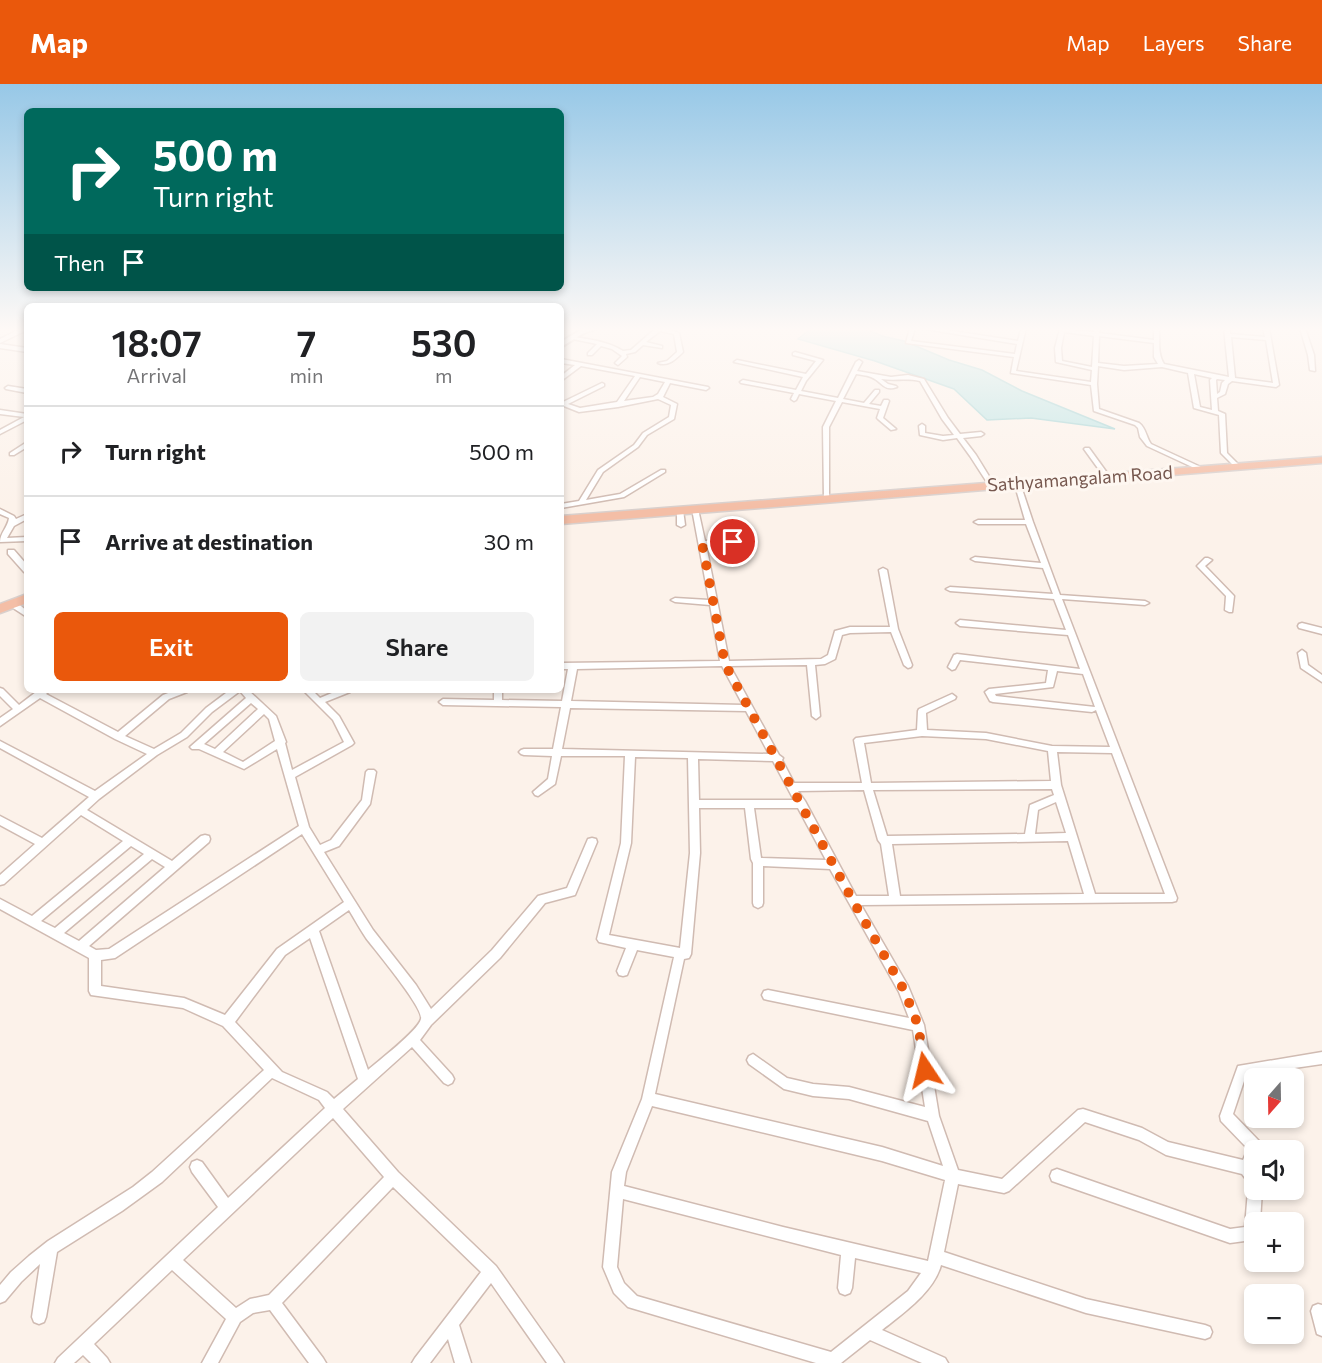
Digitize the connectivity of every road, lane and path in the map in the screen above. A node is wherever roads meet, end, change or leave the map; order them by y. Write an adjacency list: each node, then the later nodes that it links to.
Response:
1 (8, 388): 14 (street)
2 (592, 388): 22 (street)
3 (630, 388): 24 (street)
4 (665, 388): 18 (street)
5 (774, 388): 16 (street)
6 (799, 388): 16 (street)
7 (810, 388): 17 (street)
8 (846, 388): 21 (street)
9 (927, 388): 36 (street)
10 (1094, 388): 42 (street)
11 (1194, 388): 27 (street)
12 (1214, 388): 19 (street)
13 (1224, 388): 19 (street)
14 (24, 391)
15 (877, 391): 25 (street)
16 (797, 392): 17 (street); 20 (street)
17 (814, 394): 21 (street)
18 (660, 395): 24 (street); 50 (street)
19 (1215, 397): 27 (street)
20 (794, 399)
21 (839, 400): 25 (street); 49 (street)
22 (564, 403)
23 (564, 405): 24 (street)
24 (618, 405)
25 (865, 405): 33 (street)
26 (24, 409): 29 (street)
27 (1215, 411): 41 (street)
28 (0, 412): 29 (street)
29 (15, 414): 30 (street)
30 (24, 416)
31 (24, 419): 34 (street)
32 (922, 426): 36 (street)
33 (893, 429)
34 (0, 432)
35 (981, 434): 36 (street)
36 (959, 437): 46 (street)
37 (24, 446): 39 (street)
38 (1087, 449): 45 (street)
39 (12, 454)
40 (1322, 463): 41 (highway, Sathyamangalam Road); 44 (highway, Sathyamangalam Road)
41 (1238, 467): 42 (highway, Sathyamangalam Road)
42 (1203, 470): 44 (highway, Sathyamangalam Road)
43 (663, 471): 50 (street)
44 (1144, 476): 45 (highway, Sathyamangalam Road); 47 (highway, Sathyamangalam Road)
45 (1107, 477): 46 (highway, Sathyamangalam Road)
46 (993, 486): 48 (highway, Sathyamangalam Road)
47 (1019, 489): 48 (highway, Sathyamangalam Road); 58 (street)
48 (839, 499): 49 (highway, Sathyamangalam Road)
49 (826, 500): 52 (highway, Sathyamangalam Road)
50 (581, 503): 51 (street)
51 (564, 506)
52 (695, 509): 53 (highway, Sathyamangalam Road); 64 (street)
53 (680, 510): 56 (highway, Sathyamangalam Road); 61 (street)
54 (0, 511): 60 (street)
55 (24, 518): 60 (street)
56 (564, 520)
57 (978, 522): 58 (street)
58 (1029, 522): 68 (street)
59 (728, 523): 64 (street)
60 (12, 524): 63 (street)
61 (681, 525)
62 (24, 539): 63 (street)
63 (1, 540)
64 (702, 543): 75 (street)
65 (11, 552): 69 (street)
66 (975, 559): 68 (street)
67 (1208, 560): 78 (street)
68 (1045, 566): 72 (street)
69 (24, 567)
70 (883, 570): 82 (street)
71 (950, 589): 72 (street)
72 (1057, 596): 76 (street); 84 (street)
73 (24, 599): 77 (highway)
74 (675, 600): 75 (street)
75 (714, 603): 87 (street)
76 (1145, 603)
77 (6, 607): 79 (street)
78 (1229, 610)
79 (24, 614)
80 (960, 623): 84 (street)
81 (1302, 626): 83 (street)
82 (894, 629): 86 (street); 88 (street)
83 (1322, 631)
84 (1071, 633): 93 (street)
85 (1302, 653): 94 (street)
86 (811, 662): 87 (street); 113 (street)
87 (725, 664): 90 (street); 109 (street)
88 (908, 665)
89 (564, 666): 90 (street)
90 (573, 666): 108 (street)
91 (952, 667): 92 (street)
92 (1053, 668): 93 (street); 112 (street)
93 (1086, 672): 120 (street)
94 (1322, 679)
95 (0, 691): 110 (street)
96 (42, 693): 110 (street)
97 (45, 693): 116 (street)
98 (177, 693): 116 (street)
99 (232, 693): 123 (street)
100 (311, 693): 105 (street)
101 (340, 693): 105 (street)
102 (498, 693): 107 (street)
103 (247, 694): 111 (street); 124 (street)
104 (952, 698): 115 (street)
105 (320, 701): 129 (street)
106 (443, 702): 107 (street)
107 (498, 703): 108 (street)
108 (566, 704): 109 (street); 122 (street)
109 (748, 708): 127 (street)
110 (18, 709): 114 (street)
111 (264, 709): 117 (street); 124 (street)
112 (1092, 709)
113 (816, 716)
114 (0, 723)
115 (922, 733): 119 (street); 130 (street)
116 (118, 737): 123 (street)
117 (281, 742): 124 (street); 129 (street)
118 (0, 744): 134 (street)
119 (1052, 749): 120 (street); 131 (street)
120 (1116, 750): 155 (street)
121 (524, 752): 122 (street)
122 (556, 752): 125 (street); 133 (street)
123 (154, 753): 134 (street)
124 (216, 753)
125 (630, 753): 126 (street); 164 (street)
126 (693, 756): 127 (street); 136 (street)
127 (778, 758): 132 (street)
128 (371, 772): 149 (street)
129 (291, 775): 141 (street)
130 (867, 785): 131 (street); 132 (street); 145 (street)
131 (1056, 785): 135 (street)
132 (793, 787): 138 (street)
133 (538, 792)
134 (96, 796): 139 (street)
135 (1060, 797): 142 (street); 143 (street)
136 (694, 804): 137 (street); 166 (street)
137 (749, 804): 138 (street); 151 (street)
138 (802, 804): 152 (street)
139 (80, 810): 146 (street); 148 (street)
140 (0, 820): 148 (street)
141 (304, 828): 149 (street); 167 (street)
142 (1072, 837): 143 (street); 155 (street)
143 (1030, 838): 145 (street)
144 (205, 839): 153 (street)
145 (886, 840): 157 (street)
146 (130, 841): 150 (street); 161 (street)
147 (592, 842): 170 (street)
148 (42, 843): 154 (street)
149 (318, 850): 158 (street)
150 (151, 854): 153 (street); 163 (street)
151 (758, 862): 152 (street); 159 (street)
152 (834, 865): 156 (street)
153 (171, 866): 165 (street)
154 (0, 881)
155 (1091, 899): 157 (street)
156 (853, 901): 157 (street); 172 (street)
157 (895, 901)
158 (351, 903): 162 (street); 170 (street)
159 (758, 903)
160 (0, 904): 161 (street)
161 (32, 921): 163 (street)
162 (313, 929): 171 (street); 178 (street)
163 (55, 934): 165 (street)
164 (633, 945): 166 (street); 168 (street)
165 (80, 947): 167 (street)
166 (680, 953): 179 (street)
167 (95, 955): 171 (street)
168 (624, 971)
169 (768, 995): 172 (street)
170 (427, 1021): 173 (street)
171 (227, 1022): 176 (street)
172 (918, 1025): 181 (street)
173 (412, 1039): 177 (street); 178 (street)
174 (1322, 1058): 182 (street)
175 (753, 1060): 181 (street)
176 (272, 1070): 180 (street); 191 (street)
177 (448, 1079)
178 (365, 1081): 180 (street)
179 (648, 1099): 185 (street); 188 (street)
180 (334, 1108): 187 (street); 190 (street)
181 (933, 1116): 185 (street)
182 (1248, 1140)
183 (196, 1167): 190 (street)
184 (1244, 1171): 185 (street)
185 (953, 1176): 194 (street)
186 (1057, 1176): 189 (street)
187 (393, 1178): 195 (street); 198 (street)
188 (617, 1191): 192 (street); 207 (street)
189 (1254, 1200)
190 (227, 1208): 193 (street)
191 (50, 1249): 197 (street); 200 (street)
192 (849, 1249): 194 (street); 196 (street)
193 (172, 1260): 201 (street); 206 (street)
194 (934, 1262): 204 (street); 205 (street)
195 (491, 1272): 202 (street); 214 (street)
196 (845, 1288)
197 (0, 1296)
198 (273, 1302): 201 (street); 211 (street)
199 (1318, 1311): 203 (street)
200 (39, 1317)
201 (235, 1317): 210 (street)
202 (451, 1323): 212 (street); 213 (street)
203 (1322, 1329)
204 (869, 1332): 207 (street); 215 (street)
205 (1205, 1332)
206 (83, 1344): 208 (street); 209 (street)
207 (830, 1361)
208 (63, 1363)
209 (102, 1363)
210 (210, 1363)
211 (318, 1363)
212 (420, 1363)
213 (463, 1363)
214 (556, 1363)
215 (940, 1363)

